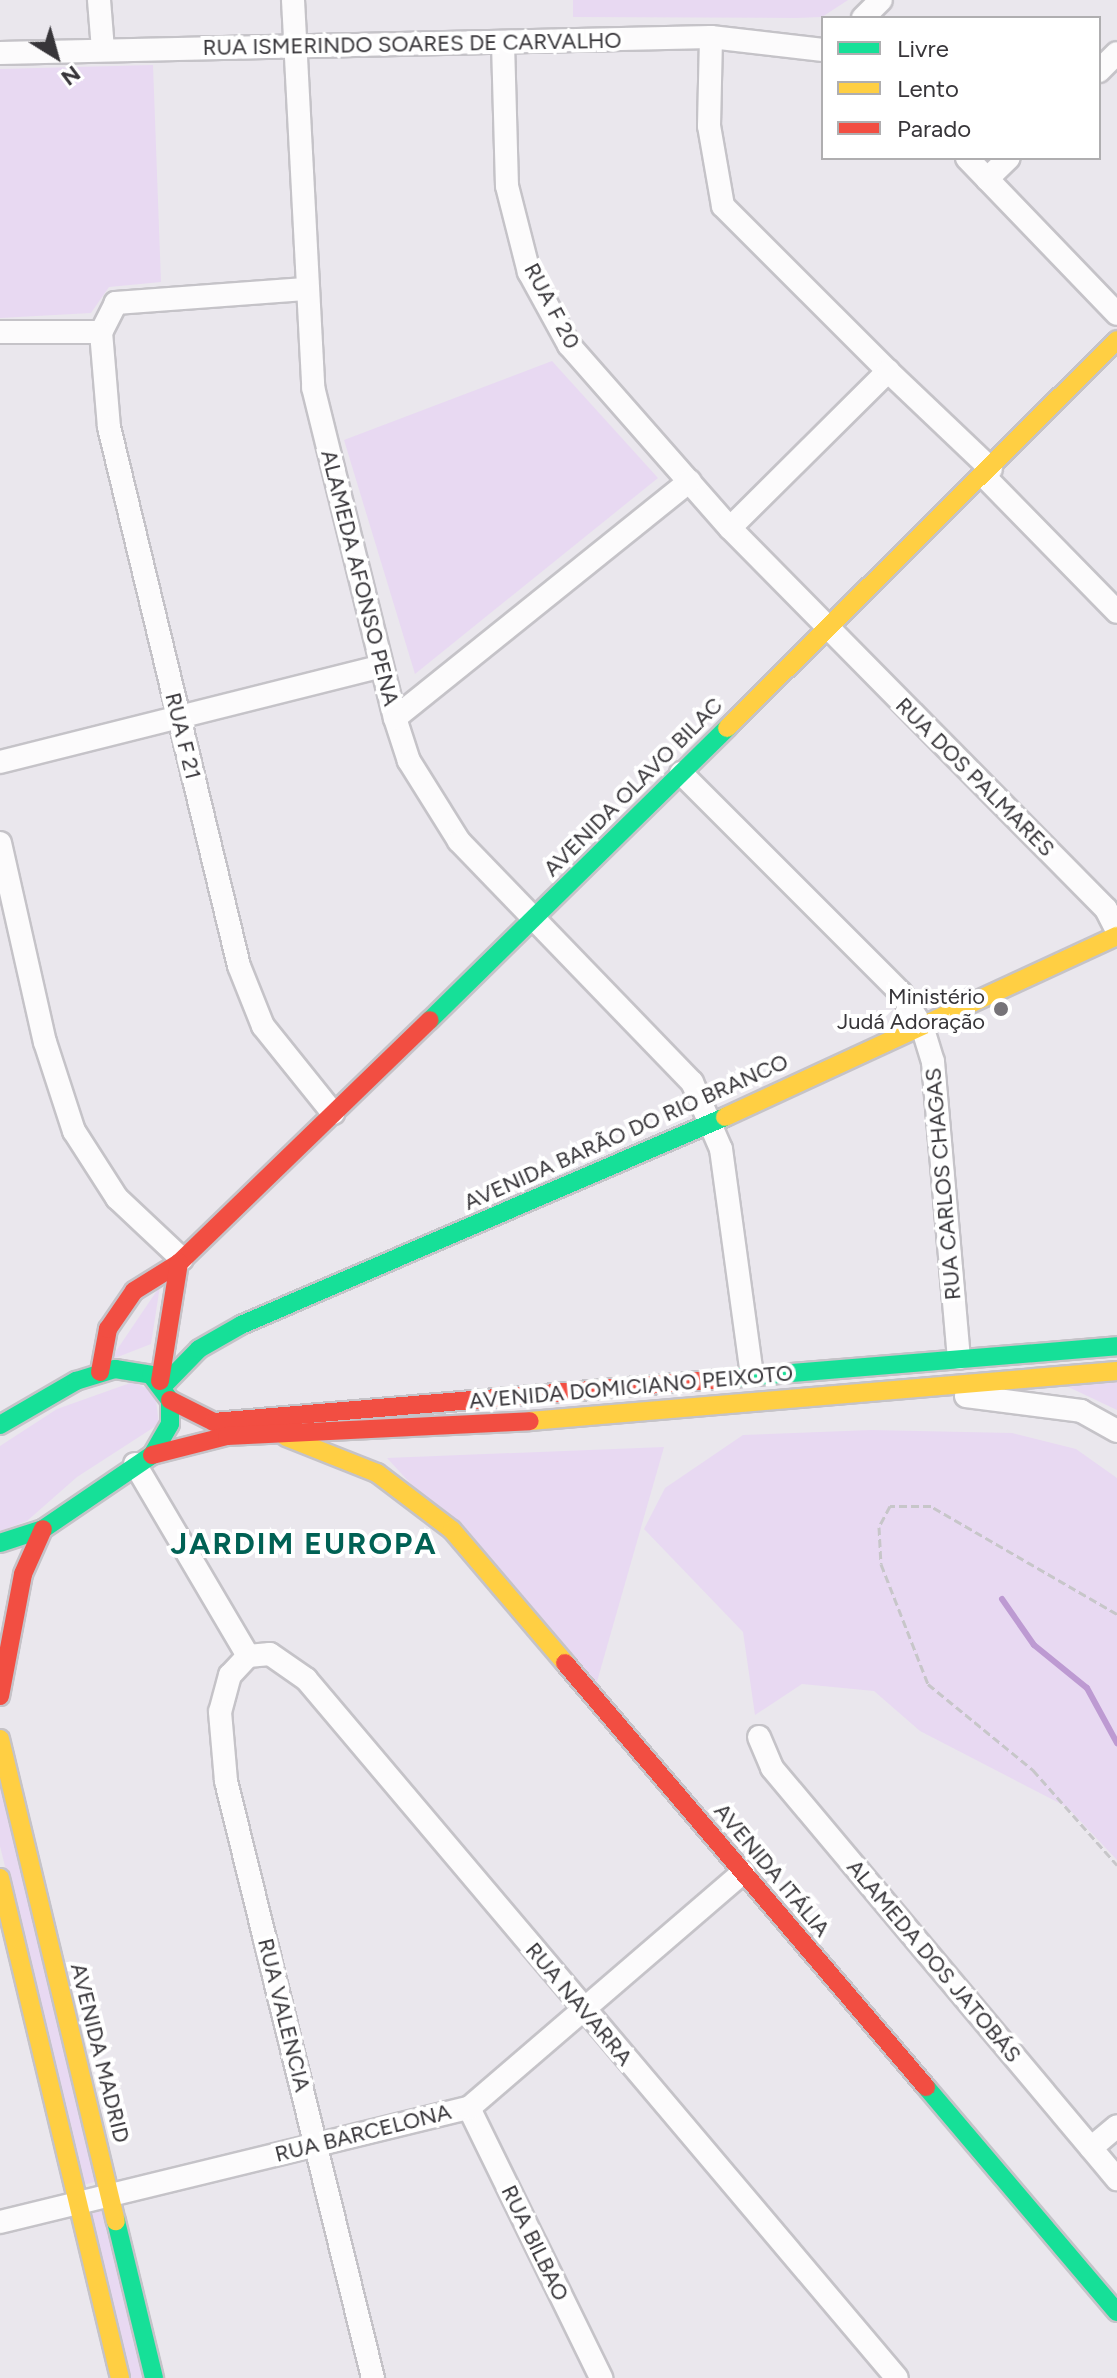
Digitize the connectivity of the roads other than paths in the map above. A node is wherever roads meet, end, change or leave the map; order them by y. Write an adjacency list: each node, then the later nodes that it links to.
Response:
1 (99, 0): 8 (street)
2 (293, 0): 7 (street, ALAMEDA AFONSO PENA)
3 (881, 0): 4 (street)
4 (865, 16)
5 (711, 37): 6 (street, RUA ISMERINDO SOARES DE CARVALHO); 9 (street, RUA ISMERINDO SOARES DE CARVALHO); 21 (street)
6 (503, 43): 7 (street, RUA ISMERINDO SOARES DE CARVALHO); 23 (street, RUA F 20)
7 (294, 46): 8 (street, RUA ISMERINDO SOARES DE CARVALHO); 16 (street, ALAMEDA AFONSO PENA)
8 (103, 50): 10 (street, RUA ISMERINDO SOARES DE CARVALHO)
9 (821, 50)
10 (0, 53)
11 (1117, 53): 12 (street)
12 (1101, 69)
13 (969, 160): 15 (street)
14 (1007, 160): 15 (street)
15 (987, 179): 17 (street)
16 (305, 289): 19 (street); 27 (street, ALAMEDA AFONSO PENA)
17 (1117, 314)
18 (0, 332): 19 (street)
19 (101, 332): 28 (street, RUA F 21)
20 (1117, 340): 22 (street, AVENIDA OLAVO BILAC)
21 (888, 371): 22 (street); 24 (street)
22 (987, 472): 25 (street); 26 (street, AVENIDA OLAVO BILAC)
23 (690, 481): 24 (street, RUA F 20); 29 (street)
24 (730, 528): 26 (street, RUA F 20)
25 (1117, 612)
26 (826, 628): 31 (street, AVENIDA OLAVO BILAC); 34 (street, RUA DOS PALMARES)
27 (378, 667): 28 (street); 29 (street, ALAMEDA AFONSO PENA)
28 (178, 715): 30 (street); 36 (street, RUA F 21)
29 (395, 718): 33 (street, ALAMEDA AFONSO PENA)
30 (0, 762)
31 (681, 773): 33 (street, AVENIDA OLAVO BILAC); 35 (street, RUA CARLOS CHAGAS)
32 (0, 843): 38 (street)
33 (530, 923): 36 (street, AVENIDA OLAVO BILAC); 37 (street, ALAMEDA AFONSO PENA)
34 (1117, 934): 35 (street, AVENIDA BARÃO DO RIO BRANCO)
35 (922, 1026): 37 (street, AVENIDA BARÃO DO RIO BRANCO); 40 (street, RUA CARLOS CHAGAS)
36 (333, 1113): 38 (street, AVENIDA OLAVO BILAC)
37 (712, 1123): 43 (street, ALAMEDA AFONSO PENA); 44 (street, AVENIDA BARÃO DO RIO BRANCO)
38 (180, 1261): 42 (street, AVENIDA OLAVO BILAC); 44 (street)
39 (1117, 1346): 40 (street, AVENIDA DOMICIANO PEIXOTO)
40 (959, 1358): 43 (street, AVENIDA DOMICIANO PEIXOTO)
41 (1117, 1371): 45 (street, AVENIDA DOMICIANO PEIXOTO)
42 (100, 1372): 44 (street, AVENIDA DOMICIANO PEIXOTO); 46 (street)
43 (752, 1375): 44 (street, AVENIDA DOMICIANO PEIXOTO)
44 (165, 1389): 50 (street)
45 (834, 1393): 47 (street); 48 (street, AVENIDA DOMICIANO PEIXOTO)
46 (0, 1425)
47 (1117, 1431)
48 (373, 1434): 49 (street, AVENIDA DOMICIANO PEIXOTO); 51 (street)
49 (286, 1437): 50 (street, AVENIDA DOMICIANO PEIXOTO); 51 (street, AVENIDA ITÁLIA)
50 (144, 1460): 52 (street); 54 (street)
51 (377, 1473): 58 (street, AVENIDA ITÁLIA)
52 (43, 1529): 53 (street); 55 (street)
53 (0, 1543)
54 (248, 1656): 60 (street, RUA NAVARRA); 63 (street, RUA VALENCIA)
55 (0, 1696)
56 (759, 1737): 64 (street, ALAMEDA DOS JATOBÁS)
57 (0, 1739): 66 (street, AVENIDA MADRID)
58 (743, 1872): 60 (street, RUA BARCELONA); 69 (street, AVENIDA ITÁLIA)
59 (0, 1878): 67 (street)
60 (586, 2011): 61 (street, RUA BARCELONA); 74 (street, RUA NAVARRA)
61 (469, 2108): 63 (street, RUA BARCELONA); 73 (street, RUA BILBAO)
62 (1117, 2126): 64 (street)
63 (316, 2145): 66 (street, RUA BARCELONA); 72 (street, RUA VALENCIA)
64 (1091, 2148): 65 (street, ALAMEDA DOS JATOBÁS)
65 (1117, 2179)
66 (110, 2195): 67 (street, RUA BARCELONA); 71 (street, AVENIDA MADRID)
67 (76, 2204): 68 (street, RUA BARCELONA); 70 (street)
68 (0, 2222)
69 (1117, 2312)
70 (120, 2378)
71 (154, 2378)
72 (373, 2378)
73 (601, 2378)
74 (897, 2378)

